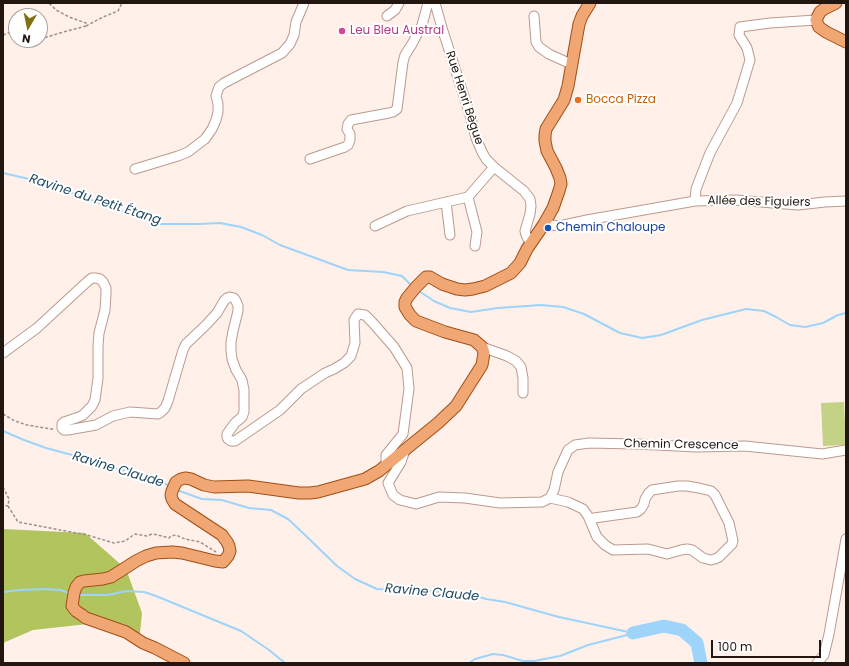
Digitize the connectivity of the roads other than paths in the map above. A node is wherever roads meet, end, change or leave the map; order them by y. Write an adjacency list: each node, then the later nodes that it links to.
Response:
1 (304, 3): 14 (street)
2 (399, 3): 7 (street)
3 (428, 3): 12 (street)
4 (435, 3): 13 (street, Rue Henri Bègue)
5 (590, 3): 11 (main road)
6 (836, 3): 9 (main road)
7 (387, 16)
8 (534, 16): 11 (street)
9 (816, 20): 10 (main road); 16 (street)
10 (846, 42)
11 (571, 64): 19 (main road)
12 (310, 159)
13 (494, 167): 15 (street); 22 (street, Rue Henri Bègue)
14 (135, 169)
15 (468, 197): 18 (street); 23 (street)
16 (695, 201): 17 (street, Allée des Figuiers); 19 (street, Allée des Figuiers)
17 (846, 201)
18 (446, 202): 20 (street); 21 (street)
19 (544, 224): 22 (main road)
20 (375, 226)
21 (450, 235)
22 (532, 242): 24 (main road)
23 (475, 246)
24 (482, 347): 26 (street); 27 (main road)
25 (3, 353): 29 (street)
26 (522, 393)
27 (405, 450): 29 (main road); 30 (street)
28 (846, 450): 30 (street, Chemin Crescence)
29 (386, 466): 33 (main road)
30 (550, 498): 31 (street)
31 (590, 521): 31 (street)
32 (846, 539): 34 (street)
33 (184, 663)
34 (817, 663)

